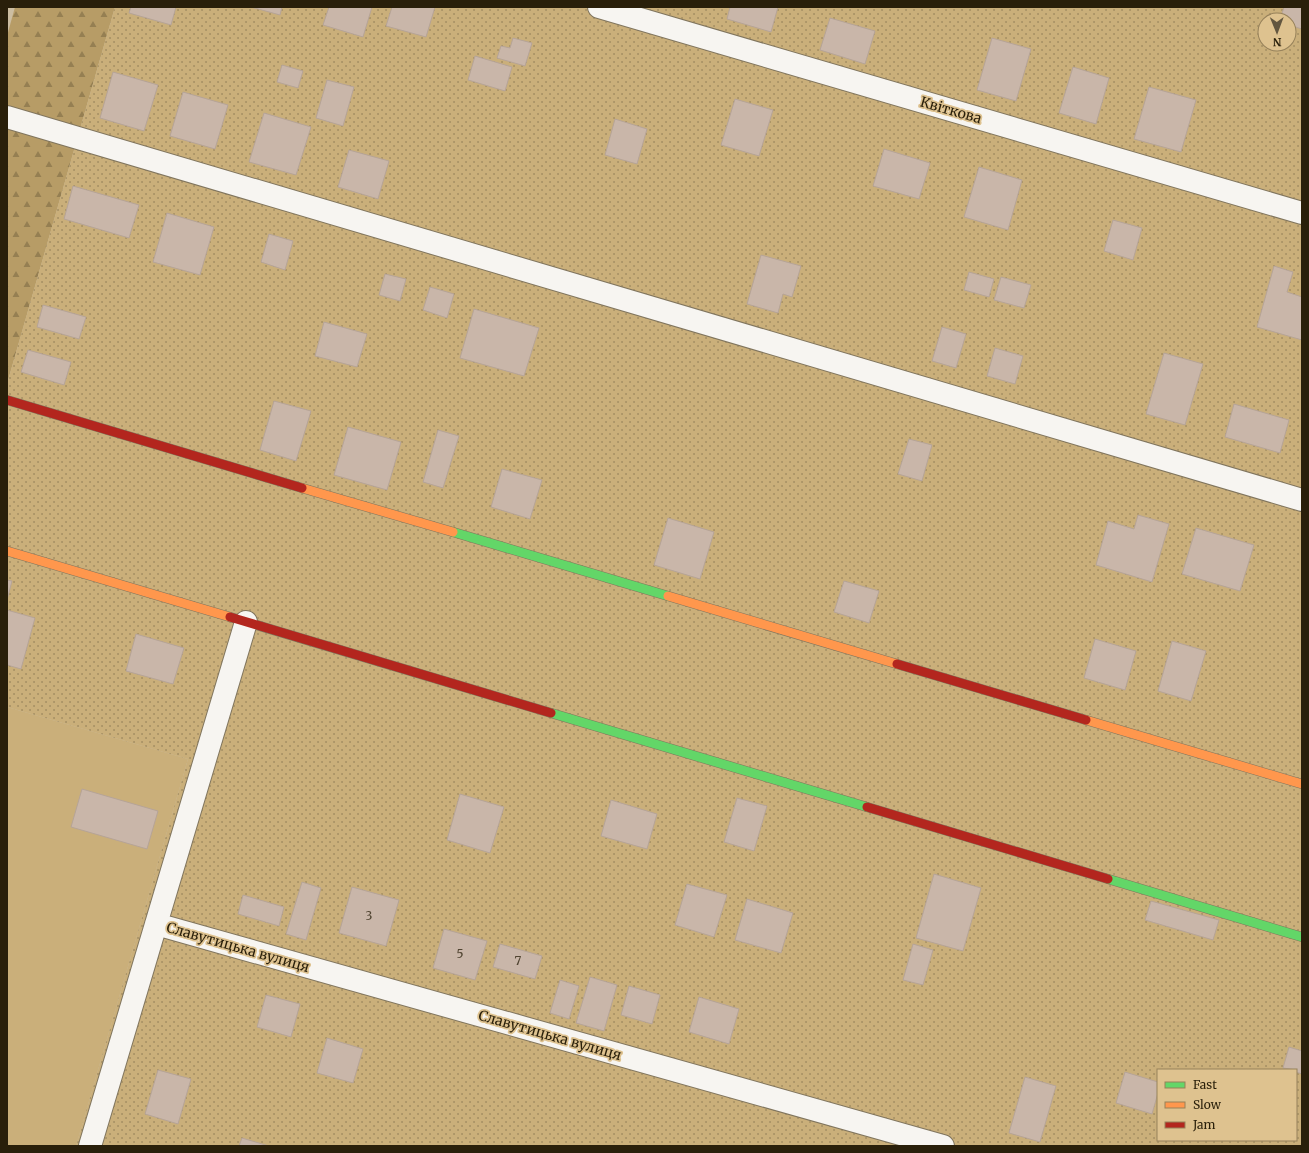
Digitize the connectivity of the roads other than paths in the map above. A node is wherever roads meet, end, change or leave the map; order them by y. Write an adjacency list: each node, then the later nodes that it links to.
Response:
1 (599, 7): 3 (street, Квіткова)
2 (7, 117): 5 (street)
3 (1302, 213)
4 (7, 400): 8 (street)
5 (1302, 500)
6 (7, 551): 7 (street)
7 (246, 622): 9 (street); 10 (street)
8 (1302, 784)
9 (156, 924): 11 (street); 12 (street, Славутицька вулиця)
10 (1302, 937)
11 (90, 1146)
12 (943, 1146)

